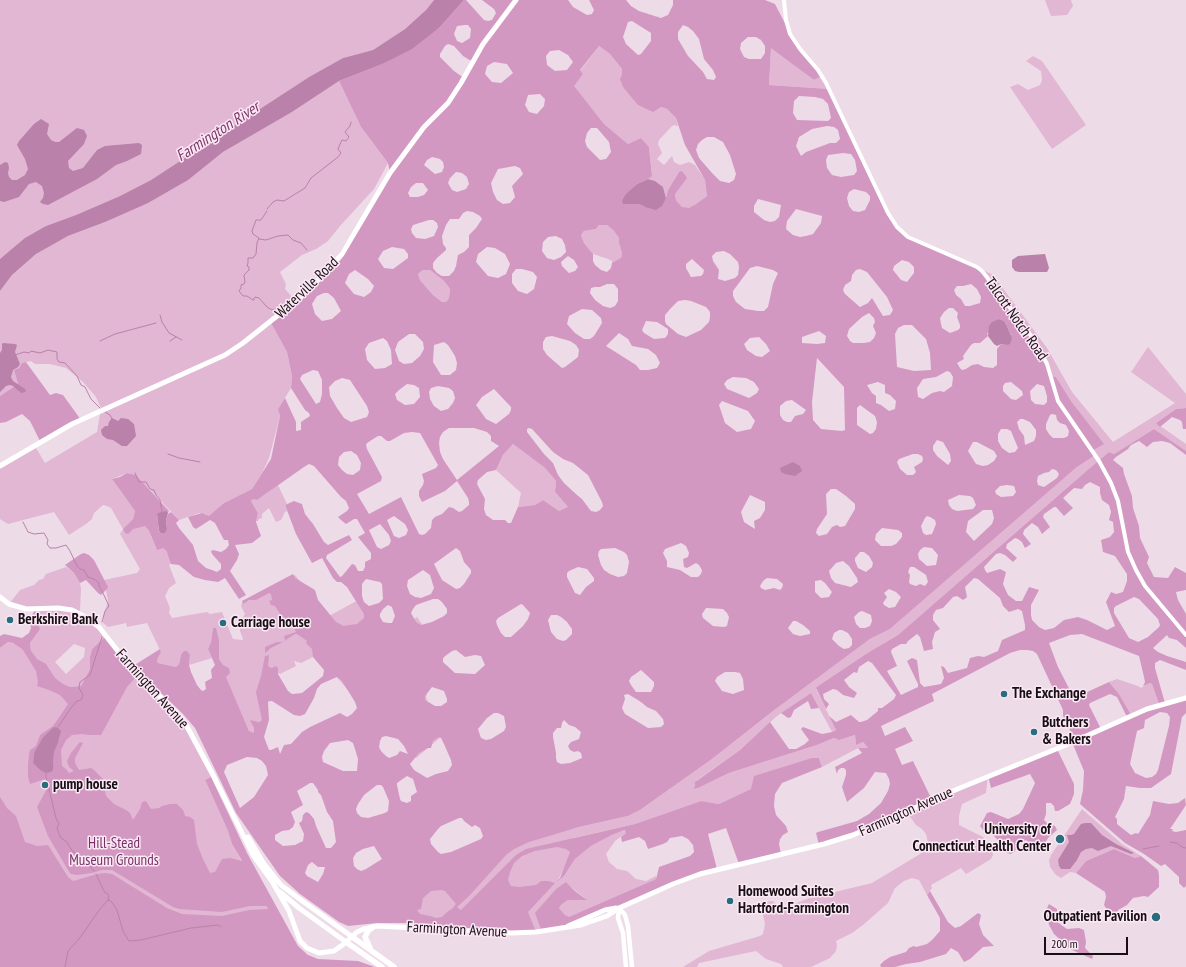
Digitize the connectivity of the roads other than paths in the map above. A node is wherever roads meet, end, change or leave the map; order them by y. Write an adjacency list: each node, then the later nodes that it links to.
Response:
1 (516, 0): 3 (main road, Waterville Road)
2 (784, 0): 5 (street, Talcott Notch Road)
3 (0, 466)
4 (0, 597): 7 (main road, Farmington Avenue)
5 (1186, 635)
6 (1186, 698): 9 (main road, Farmington Avenue)
7 (241, 828): 8 (main road, Farmington Avenue); 11 (main road, Farmington Avenue)
8 (273, 883): 12 (main road, Farmington Avenue); 12 (main road)
9 (619, 908): 10 (main road, Farmington Avenue); 16 (main road); 17 (main road)
10 (374, 927): 11 (main road, Farmington Avenue); 13 (highway)
11 (351, 936): 12 (main road, Farmington Avenue); 13 (highway)
12 (346, 942): 14 (highway)
13 (374, 953): 15 (highway)
14 (382, 967)
15 (394, 967)
16 (626, 967)
17 (632, 967)

